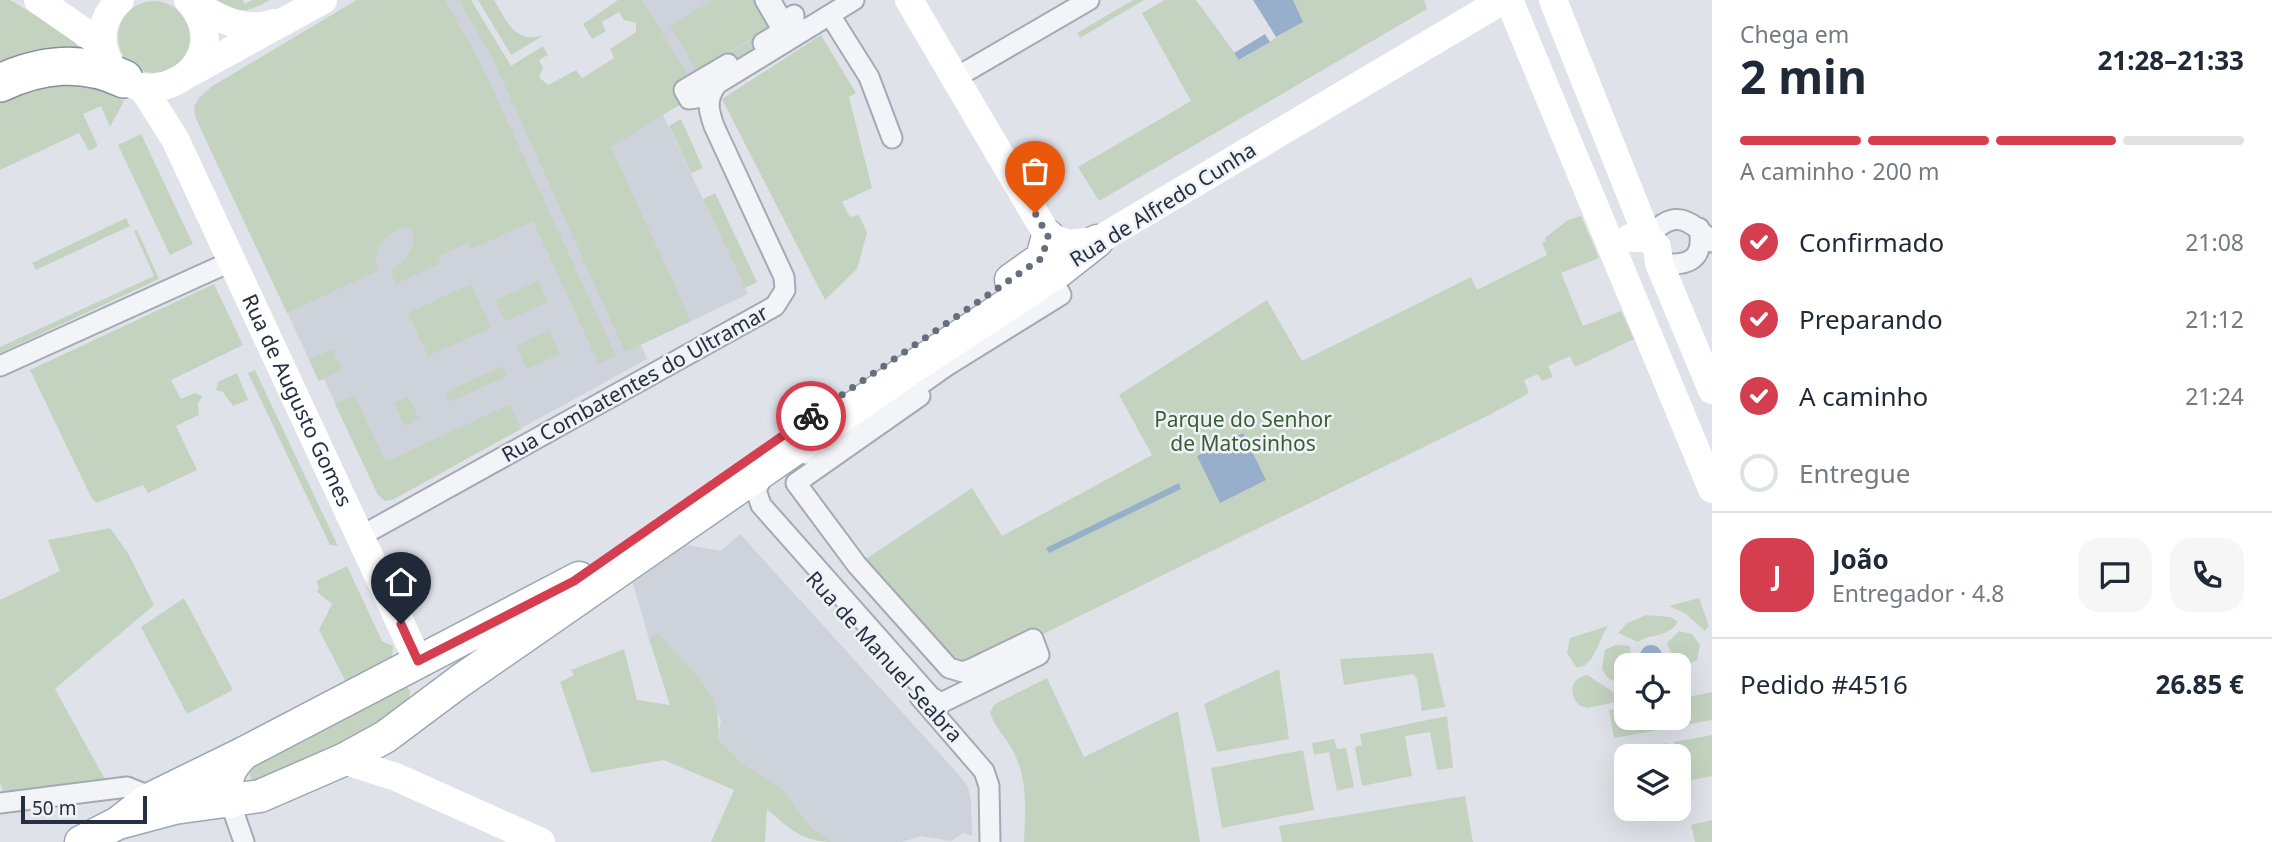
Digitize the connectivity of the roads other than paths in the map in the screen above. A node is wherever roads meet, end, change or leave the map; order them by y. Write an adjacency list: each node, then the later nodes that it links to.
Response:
1 (38, 0): 11 (main road); 14 (main road)
2 (188, 0): 12 (main road); 15 (main road)
3 (765, 0): 4 (street)
4 (770, 0)
5 (854, 0): 13 (street, Rua Combatentes do Ultramar)
6 (909, 0): 16 (main road)
7 (1089, 0): 16 (street)
8 (1503, 0): 23 (main road, Rua de Alfredo Cunha)
9 (1509, 0): 26 (main road)
10 (1553, 0): 24 (main road)
11 (116, 4): 14 (main road)
12 (311, 7): 15 (main road)
13 (830, 15): 19 (street); 31 (street, Rua Combatentes do Ultramar)
14 (103, 45): 18 (main road, Rua de Augusto Gomes)
15 (185, 78): 18 (main road); 20 (main road)
16 (955, 78): 22 (main road)
17 (0, 83): 18 (highway)
18 (133, 83): 20 (main road, Rua de Augusto Gomes)
19 (892, 138)
20 (175, 139): 25 (main road, Rua de Augusto Gomes)
21 (1708, 230): 24 (street); 24 (street)
22 (1048, 236): 23 (main road); 33 (main road, Rua de Alfredo Cunha)
23 (1097, 241): 30 (main road, Rua de Alfredo Cunha)
24 (1653, 251): 26 (main road); 28 (main road)
25 (232, 261): 27 (street); 31 (main road, Rua de Augusto Gomes)
26 (1620, 267): 29 (main road)
27 (0, 366)
28 (1712, 390)
29 (1712, 489)
30 (736, 490): 34 (main road, Rua de Alfredo Cunha); 46 (street, Rua de Manuel Seabra)
31 (360, 536): 33 (main road, Rua de Augusto Gomes)
32 (1039, 655): 32 (street)
33 (418, 661): 34 (main road); 36 (main road, Rua de Alfredo Cunha)
34 (419, 714): 35 (main road, Rua de Alfredo Cunha)
35 (385, 737): 37 (main road, Rua de Alfredo Cunha); 38 (main road)
36 (244, 753): 39 (main road); 41 (main road, Rua de Alfredo Cunha)
37 (343, 760): 38 (main road); 41 (main road, Rua de Alfredo Cunha)
38 (396, 777): 43 (main road)
39 (146, 801): 40 (street); 42 (main road)
40 (0, 803)
41 (230, 803): 42 (main road); 44 (street)
42 (118, 823): 45 (main road)
43 (533, 840)
44 (240, 841)
45 (81, 842)
46 (990, 842)

